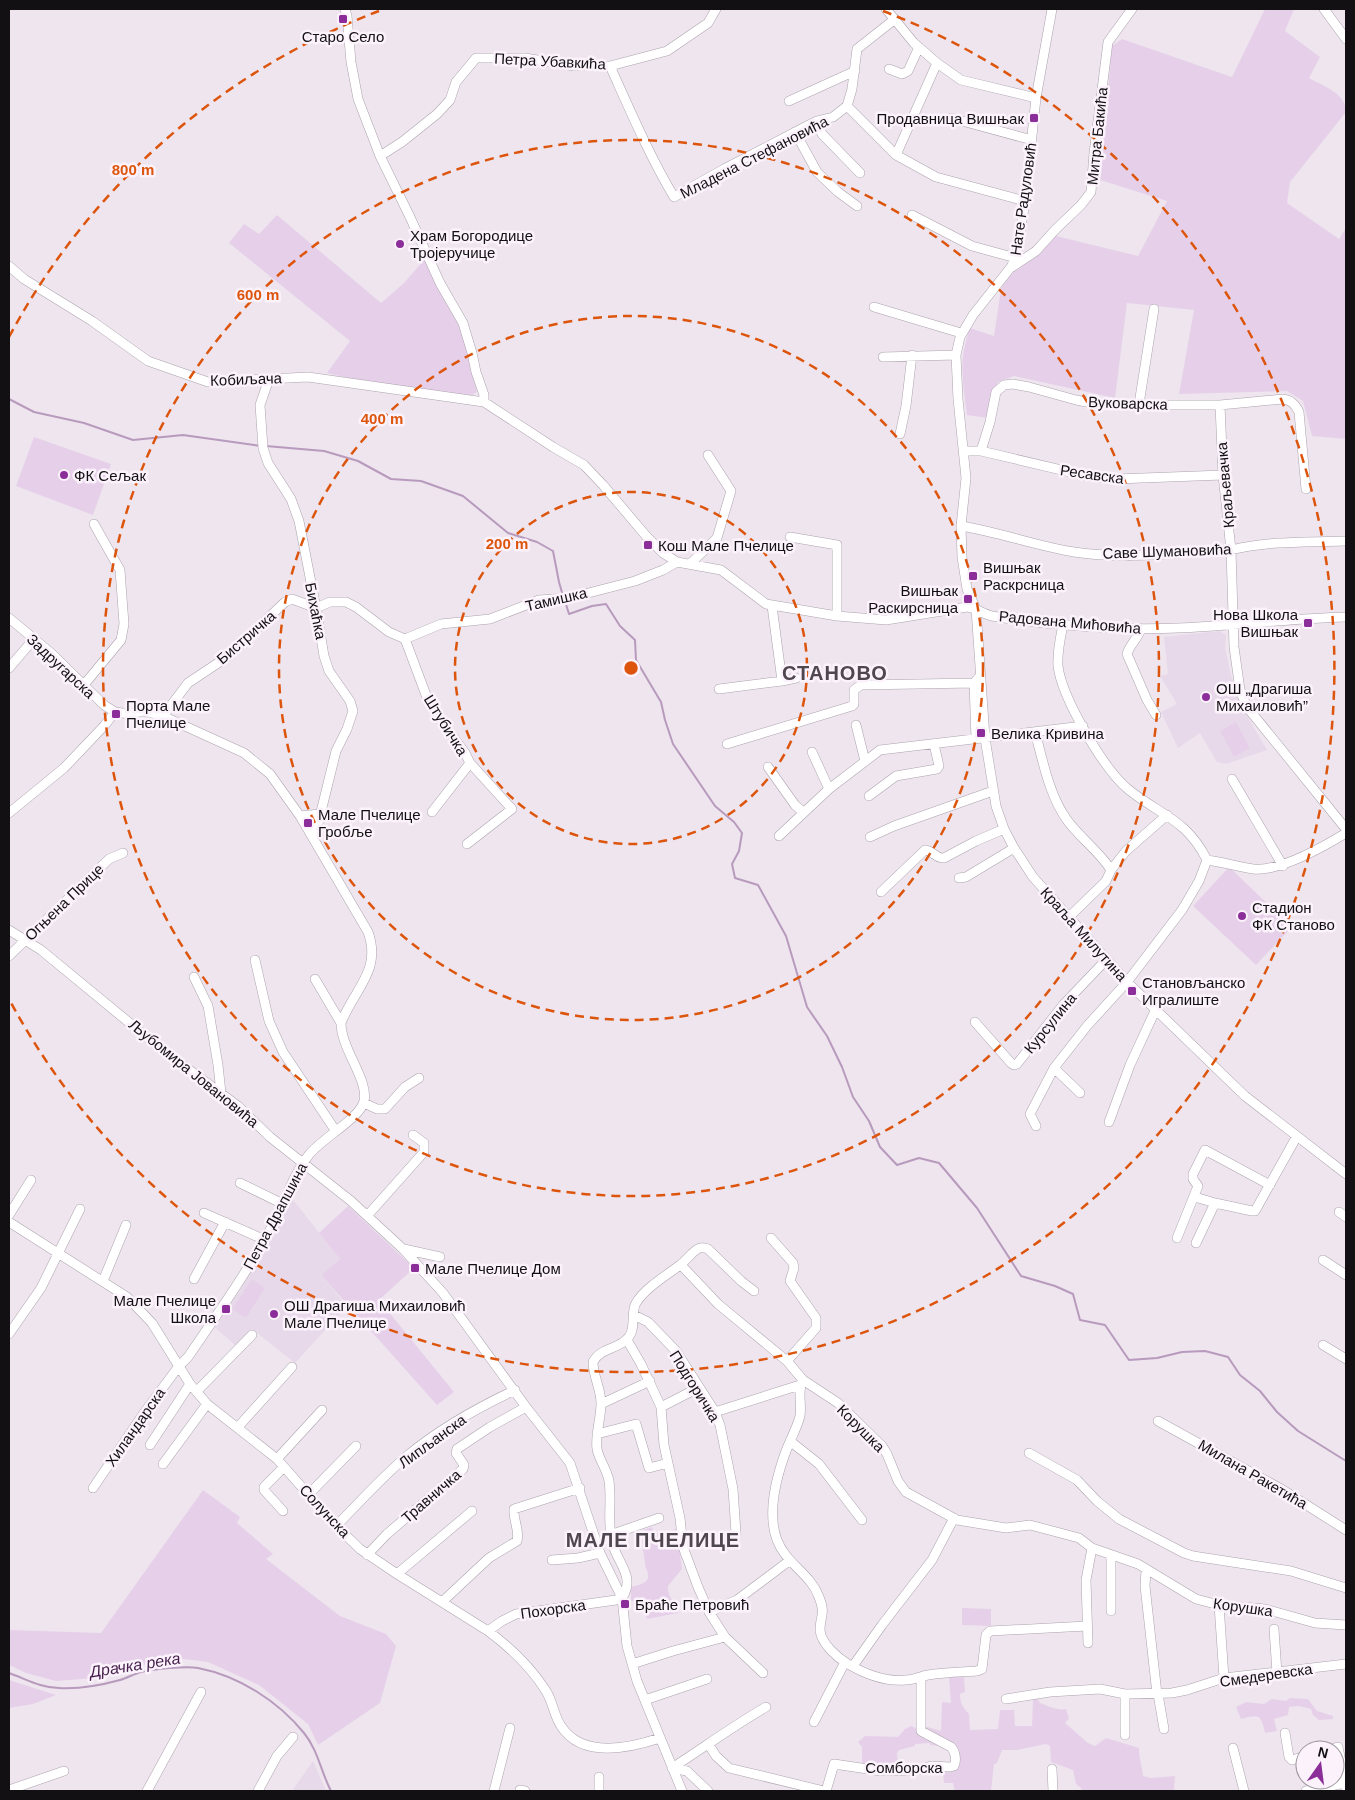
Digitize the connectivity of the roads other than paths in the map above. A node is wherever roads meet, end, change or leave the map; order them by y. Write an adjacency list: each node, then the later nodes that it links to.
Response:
1 (345, 9): 22 (street)
2 (716, 9): 11 (street, Петра Убавкића)
3 (886, 9): 7 (street)
4 (1052, 9): 14 (street, Нате Радуловић)
5 (1132, 9): 29 (street, Митра Бакића)
6 (1324, 9): 8 (street)
7 (895, 19): 9 (street); 13 (street)
8 (1346, 39)
9 (919, 47): 10 (street); 12 (street)
10 (937, 63): 14 (street); 21 (street)
11 (610, 66): 19 (street, Младена Стефановића); 22 (street, Петра Убавкића)
12 (889, 69)
13 (855, 71): 15 (street); 16 (street)
14 (1036, 98): 20 (street, Нате Радуловић)
15 (789, 101)
16 (847, 106): 18 (street, Младена Стефановића); 21 (street)
17 (951, 118): 20 (street)
18 (817, 121): 19 (street, Младена Стефановића); 23 (street)
19 (795, 132): 25 (street)
20 (1032, 140): 24 (street, Нате Радуловић)
21 (896, 155): 24 (street)
22 (380, 156): 37 (street)
23 (860, 173)
24 (1025, 201): 27 (street, Нате Радуловић)
25 (857, 206)
26 (912, 215): 27 (street)
27 (1016, 258): 29 (street, Нате Радуловић)
28 (9, 266): 36 (street, Кобиљача)
29 (1011, 267): 32 (street, Нате Радуловић)
30 (874, 307): 32 (street)
31 (1154, 309): 38 (street)
32 (962, 333): 34 (street, Нате Радуловић)
33 (912, 355): 34 (street); 35 (street); 40 (street)
34 (956, 355): 41 (street, Нате Радуловић)
35 (883, 357)
36 (270, 379): 37 (street, Кобиљача); 54 (street, Бихаћка)
37 (484, 402): 51 (street, Радована Мићовића)
38 (1140, 404): 39 (street, Вуковарска); 42 (street, Вуковарска)
39 (1220, 405): 44 (street, Краљевачка); 45 (street, Вуковарска)
40 (900, 434)
41 (964, 451): 42 (street, Ресавска); 47 (street, Нате Радуловић)
42 (981, 451): 44 (street, Ресавска)
43 (708, 455): 52 (street)
44 (1223, 475): 50 (street, Краљевачка)
45 (1306, 490)
46 (94, 524): 68 (street)
47 (961, 526): 50 (street, Саве Шумановића); 55 (street, Нате Радуловић)
48 (790, 537): 56 (street)
49 (1346, 541): 50 (street, Саве Шумановића)
50 (1231, 550): 59 (street, Краљевачка)
51 (676, 562): 52 (street, Радована Мићовића); 62 (street, Тамишка)
52 (690, 564): 53 (street, Радована Мићовића)
53 (772, 606): 56 (street, Радована Мићовића); 67 (street)
54 (316, 608): 62 (street); 72 (street, Бистричка); 90 (street, Бихаћка)
55 (976, 609): 56 (street, Радована Мићовића); 60 (street, Радована Мићовића); 66 (street, Краља Милутина)
56 (838, 616)
57 (1346, 617): 59 (street, Радована Мићовића)
58 (9, 618): 63 (street, Задругарска)
59 (1233, 624): 61 (street, Радована Мићовића); 94 (street, Краљевачка)
60 (1063, 625): 61 (street, Радована Мићовића); 74 (street)
61 (1141, 629): 71 (street)
62 (405, 639): 81 (street, Штубичка)
63 (33, 640): 64 (street); 68 (street, Задругарска)
64 (9, 668)
65 (796, 678): 67 (street)
66 (977, 679): 76 (street, Краља Милутина); 77 (street)
67 (782, 681): 69 (street)
68 (83, 686): 70 (street, Задругарска)
69 (720, 690)
70 (115, 712): 72 (street); 87 (street)
71 (1156, 715)
72 (163, 716): 91 (street)
73 (856, 725): 80 (street)
74 (1083, 726): 75 (street); 92 (street)
75 (1035, 732): 76 (street); 103 (street)
76 (980, 738): 78 (street); 85 (street, Краља Милутина)
77 (727, 744)
78 (934, 744): 80 (street); 86 (street)
79 (812, 752): 84 (street)
80 (864, 761): 84 (street)
81 (470, 763): 88 (street); 98 (street, Штубичка)
82 (768, 767): 89 (street)
83 (1232, 779): 102 (street)
84 (829, 789): 89 (street)
85 (992, 791): 93 (street, Краља Милутина); 96 (street)
86 (869, 796)
87 (9, 812)
88 (432, 812)
89 (803, 812): 95 (street)
90 (320, 814): 91 (street); 97 (street, Бихаћка)
91 (300, 816): 97 (street)
92 (1167, 816): 101 (street); 103 (street)
93 (1004, 829): 99 (street, Краља Милутина); 105 (street)
94 (1346, 831): 102 (street)
95 (779, 836)
96 (870, 838)
97 (314, 840): 117 (street)
98 (467, 844)
99 (1014, 848): 104 (street); 106 (street, Краља Милутина)
100 (123, 853): 108 (street, Огњена Прице)
101 (1207, 860): 102 (street); 114 (street)
102 (1283, 866)
103 (1111, 870): 106 (street)
104 (959, 878)
105 (881, 892)
106 (1068, 918): 111 (street, Краља Милутина)
107 (9, 930): 108 (street, Љубомира Јовановића)
108 (26, 940): 109 (street, Огњена Прице); 121 (street, Љубомира Јовановића)
109 (9, 956)
110 (255, 960): 125 (street)
111 (1106, 960): 114 (street, Краља Милутина); 116 (street, Курсулина)
112 (194, 977): 121 (street)
113 (315, 978): 117 (street)
114 (1127, 982): 115 (street, Краља Милутина); 118 (street)
115 (1155, 1011): 123 (street); 127 (street, Краља Милутина)
116 (975, 1022)
117 (341, 1023): 122 (street)
118 (1054, 1068): 120 (street); 124 (street)
119 (419, 1078): 122 (street)
120 (1080, 1092)
121 (221, 1093): 128 (street, Љубомира Јовановића)
122 (364, 1103): 125 (street, Петра Драпшина)
123 (1108, 1122)
124 (1036, 1126)
125 (335, 1130): 128 (street, Петра Драпшина)
126 (413, 1135): 139 (street)
127 (1297, 1136): 129 (street, Краља Милутина); 132 (street)
128 (302, 1164): 134 (street, Петра Драпшина); 139 (street, Љубомира Јовановића)
129 (1346, 1174)
130 (31, 1180): 138 (street)
131 (240, 1183): 134 (street)
132 (1270, 1185): 133 (street); 135 (street)
133 (1195, 1197): 135 (street); 144 (street)
134 (283, 1204): 145 (street, Петра Драпшина)
135 (1215, 1204): 146 (street)
136 (80, 1209): 148 (street)
137 (204, 1213): 141 (street)
138 (9, 1214)
139 (367, 1216): 147 (street, Љубомира Јовановића)
140 (9, 1222): 148 (street, Солунска)
141 (225, 1222): 145 (street); 155 (street)
142 (126, 1225): 156 (street)
143 (770, 1238): 164 (street)
144 (1177, 1238)
145 (265, 1240): 165 (street, Петра Драпшина)
146 (1196, 1243)
147 (403, 1249): 149 (street); 153 (street, Љубомира Јовановића)
148 (58, 1254): 156 (street, Солунска); 159 (street)
149 (424, 1254): 150 (street); 153 (street)
150 (440, 1257)
151 (1323, 1260): 154 (street)
152 (681, 1265): 157 (street); 158 (street); 164 (street, Корушка)
153 (420, 1267): 171 (street, Љубомира Јовановића)
154 (1346, 1275)
155 (194, 1279)
156 (103, 1281): 165 (street, Солунска)
157 (754, 1291)
158 (634, 1315): 161 (street); 170 (street, Подгоричка)
159 (9, 1334)
160 (252, 1335): 172 (street)
161 (627, 1340): 167 (street); 174 (street)
162 (1323, 1345): 163 (street)
163 (1346, 1359)
164 (787, 1361): 168 (street, Корушка)
165 (178, 1366): 169 (street, Солунска); 190 (street, Хиландарска)
166 (292, 1367): 180 (street)
167 (650, 1381): 174 (street); 176 (street)
168 (802, 1382): 178 (street); 182 (street); 196 (street, Корушка)
169 (190, 1384): 172 (street, Солунска); 183 (street)
170 (698, 1388): 176 (street); 178 (street, Подгоричка)
171 (515, 1390): 175 (street, Љубомира Јовановића); 198 (street, Липљанска)
172 (197, 1391): 173 (street, Солунска)
173 (208, 1404): 180 (street, Солунска); 188 (street)
174 (601, 1404): 181 (street)
175 (526, 1407): 191 (street, Љубомира Јовановића); 204 (street, Травничка)
176 (661, 1407): 187 (street)
177 (322, 1410): 186 (street)
178 (715, 1412): 200 (street, Подгоричка)
179 (1158, 1421): 199 (street, Милана Ракетића)
180 (238, 1427): 186 (street, Солунска)
181 (597, 1434): 187 (street); 201 (street)
182 (790, 1440): 197 (street); 207 (street)
183 (150, 1445)
184 (356, 1446): 192 (street)
185 (1029, 1453): 210 (street)
186 (276, 1459): 189 (street, Солунска)
187 (668, 1463): 215 (street)
188 (163, 1464)
189 (284, 1467): 192 (street, Солунска); 193 (street)
190 (93, 1488)
191 (580, 1488): 203 (street, Љубомира Јовановића); 212 (street)
192 (309, 1494): 198 (street, Солунска)
193 (283, 1510)
194 (472, 1510): 209 (street)
195 (658, 1518): 201 (street)
196 (954, 1518): 202 (street, Корушка); 223 (street)
197 (862, 1520)
198 (336, 1526): 204 (street, Солунска)
199 (1346, 1530)
200 (736, 1533)
201 (610, 1535): 211 (street)
202 (1092, 1548): 205 (street, Корушка); 217 (street)
203 (600, 1553): 206 (street); 211 (street, Љубомира Јовановића)
204 (367, 1555): 209 (street, Солунска)
205 (1111, 1555): 208 (street, Корушка); 214 (street)
206 (552, 1560)
207 (789, 1561): 215 (street); 223 (street)
208 (1146, 1570): 213 (street, Корушка); 232 (street)
209 (397, 1574): 212 (street, Солунска)
210 (1346, 1588)
211 (622, 1598): 219 (street, Похорска); 222 (street, Љубомира Јовановића)
212 (442, 1602): 219 (street, Солунска)
213 (1219, 1605): 216 (street, Корушка); 228 (street)
214 (1111, 1611)
215 (708, 1612): 220 (street)
216 (1346, 1625)
217 (1087, 1626): 221 (street); 227 (street)
218 (1274, 1630): 226 (street)
219 (488, 1631): 242 (street, Солунска)
220 (725, 1636): 222 (street); 225 (street)
221 (1088, 1643)
222 (632, 1664): 234 (street, Љубомира Јовановића)
223 (849, 1664): 227 (street); 236 (street)
224 (1346, 1664): 226 (street, Смедеревска)
225 (763, 1673)
226 (1277, 1673): 228 (street, Смедеревска)
227 (921, 1677): 257 (street, Сомборска)
228 (1224, 1678): 232 (street, Смедеревска)
229 (707, 1679): 234 (street)
230 (201, 1692): 251 (street)
231 (1125, 1694): 232 (street, Смедеревска); 233 (street, Смедеревска); 240 (street)
232 (1157, 1694): 238 (street)
233 (1006, 1699)
234 (645, 1700): 242 (street, Љубомира Јовановића)
235 (766, 1707): 243 (street)
236 (814, 1722)
237 (510, 1728): 253 (street)
238 (1164, 1729)
239 (1285, 1733): 245 (street)
240 (1125, 1735)
241 (293, 1737): 252 (street)
242 (660, 1738): 246 (street, Љубомира Јовановића)
243 (709, 1745): 246 (street); 257 (street)
244 (1233, 1748): 259 (street)
245 (1295, 1759)
246 (672, 1768): 255 (street, Љубомира Јовановића); 256 (street)
247 (1052, 1769): 258 (street)
248 (64, 1771): 250 (street)
249 (599, 1778): 254 (street)
250 (9, 1790)
251 (147, 1791)
252 (258, 1791)
253 (494, 1791)
254 (598, 1791)
255 (682, 1791)
256 (708, 1791)
257 (825, 1791)
258 (1053, 1791)
259 (1244, 1791)

